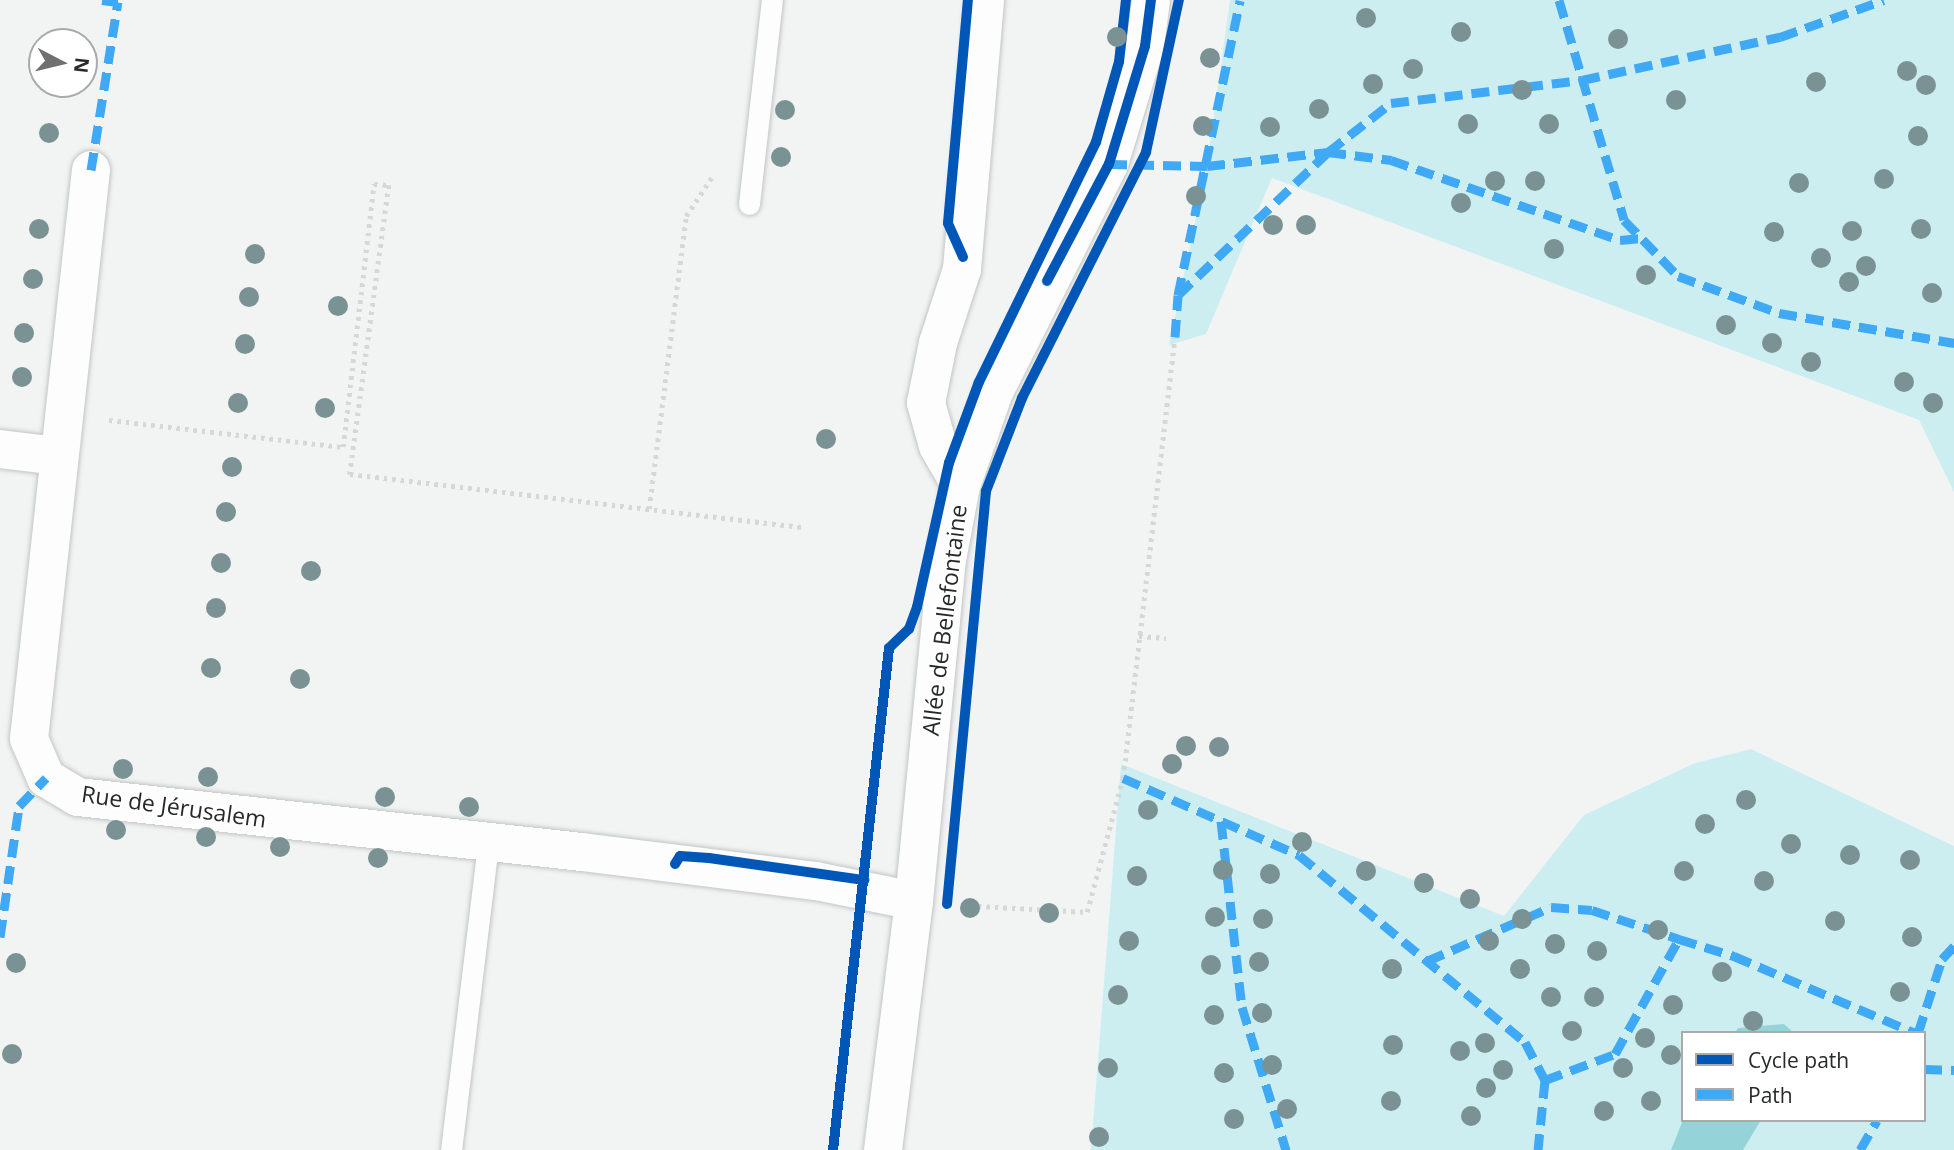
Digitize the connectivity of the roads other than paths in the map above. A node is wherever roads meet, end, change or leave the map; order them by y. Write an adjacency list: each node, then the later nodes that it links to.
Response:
1 (772, 0): 5 (lane)
2 (985, 0): 8 (street)
3 (1151, 0): 8 (street, Allée de Bellefontaine)
4 (91, 170): 7 (street, Rue de Jérusalem)
5 (750, 204)
6 (0, 449): 7 (street)
7 (58, 456): 9 (street, Rue de Jérusalem)
8 (961, 486): 10 (street, Allée de Bellefontaine)
9 (488, 844): 10 (street, Rue de Jérusalem); 11 (lane)
10 (915, 901): 12 (street, Allée de Bellefontaine)
11 (451, 1150)
12 (883, 1150)

